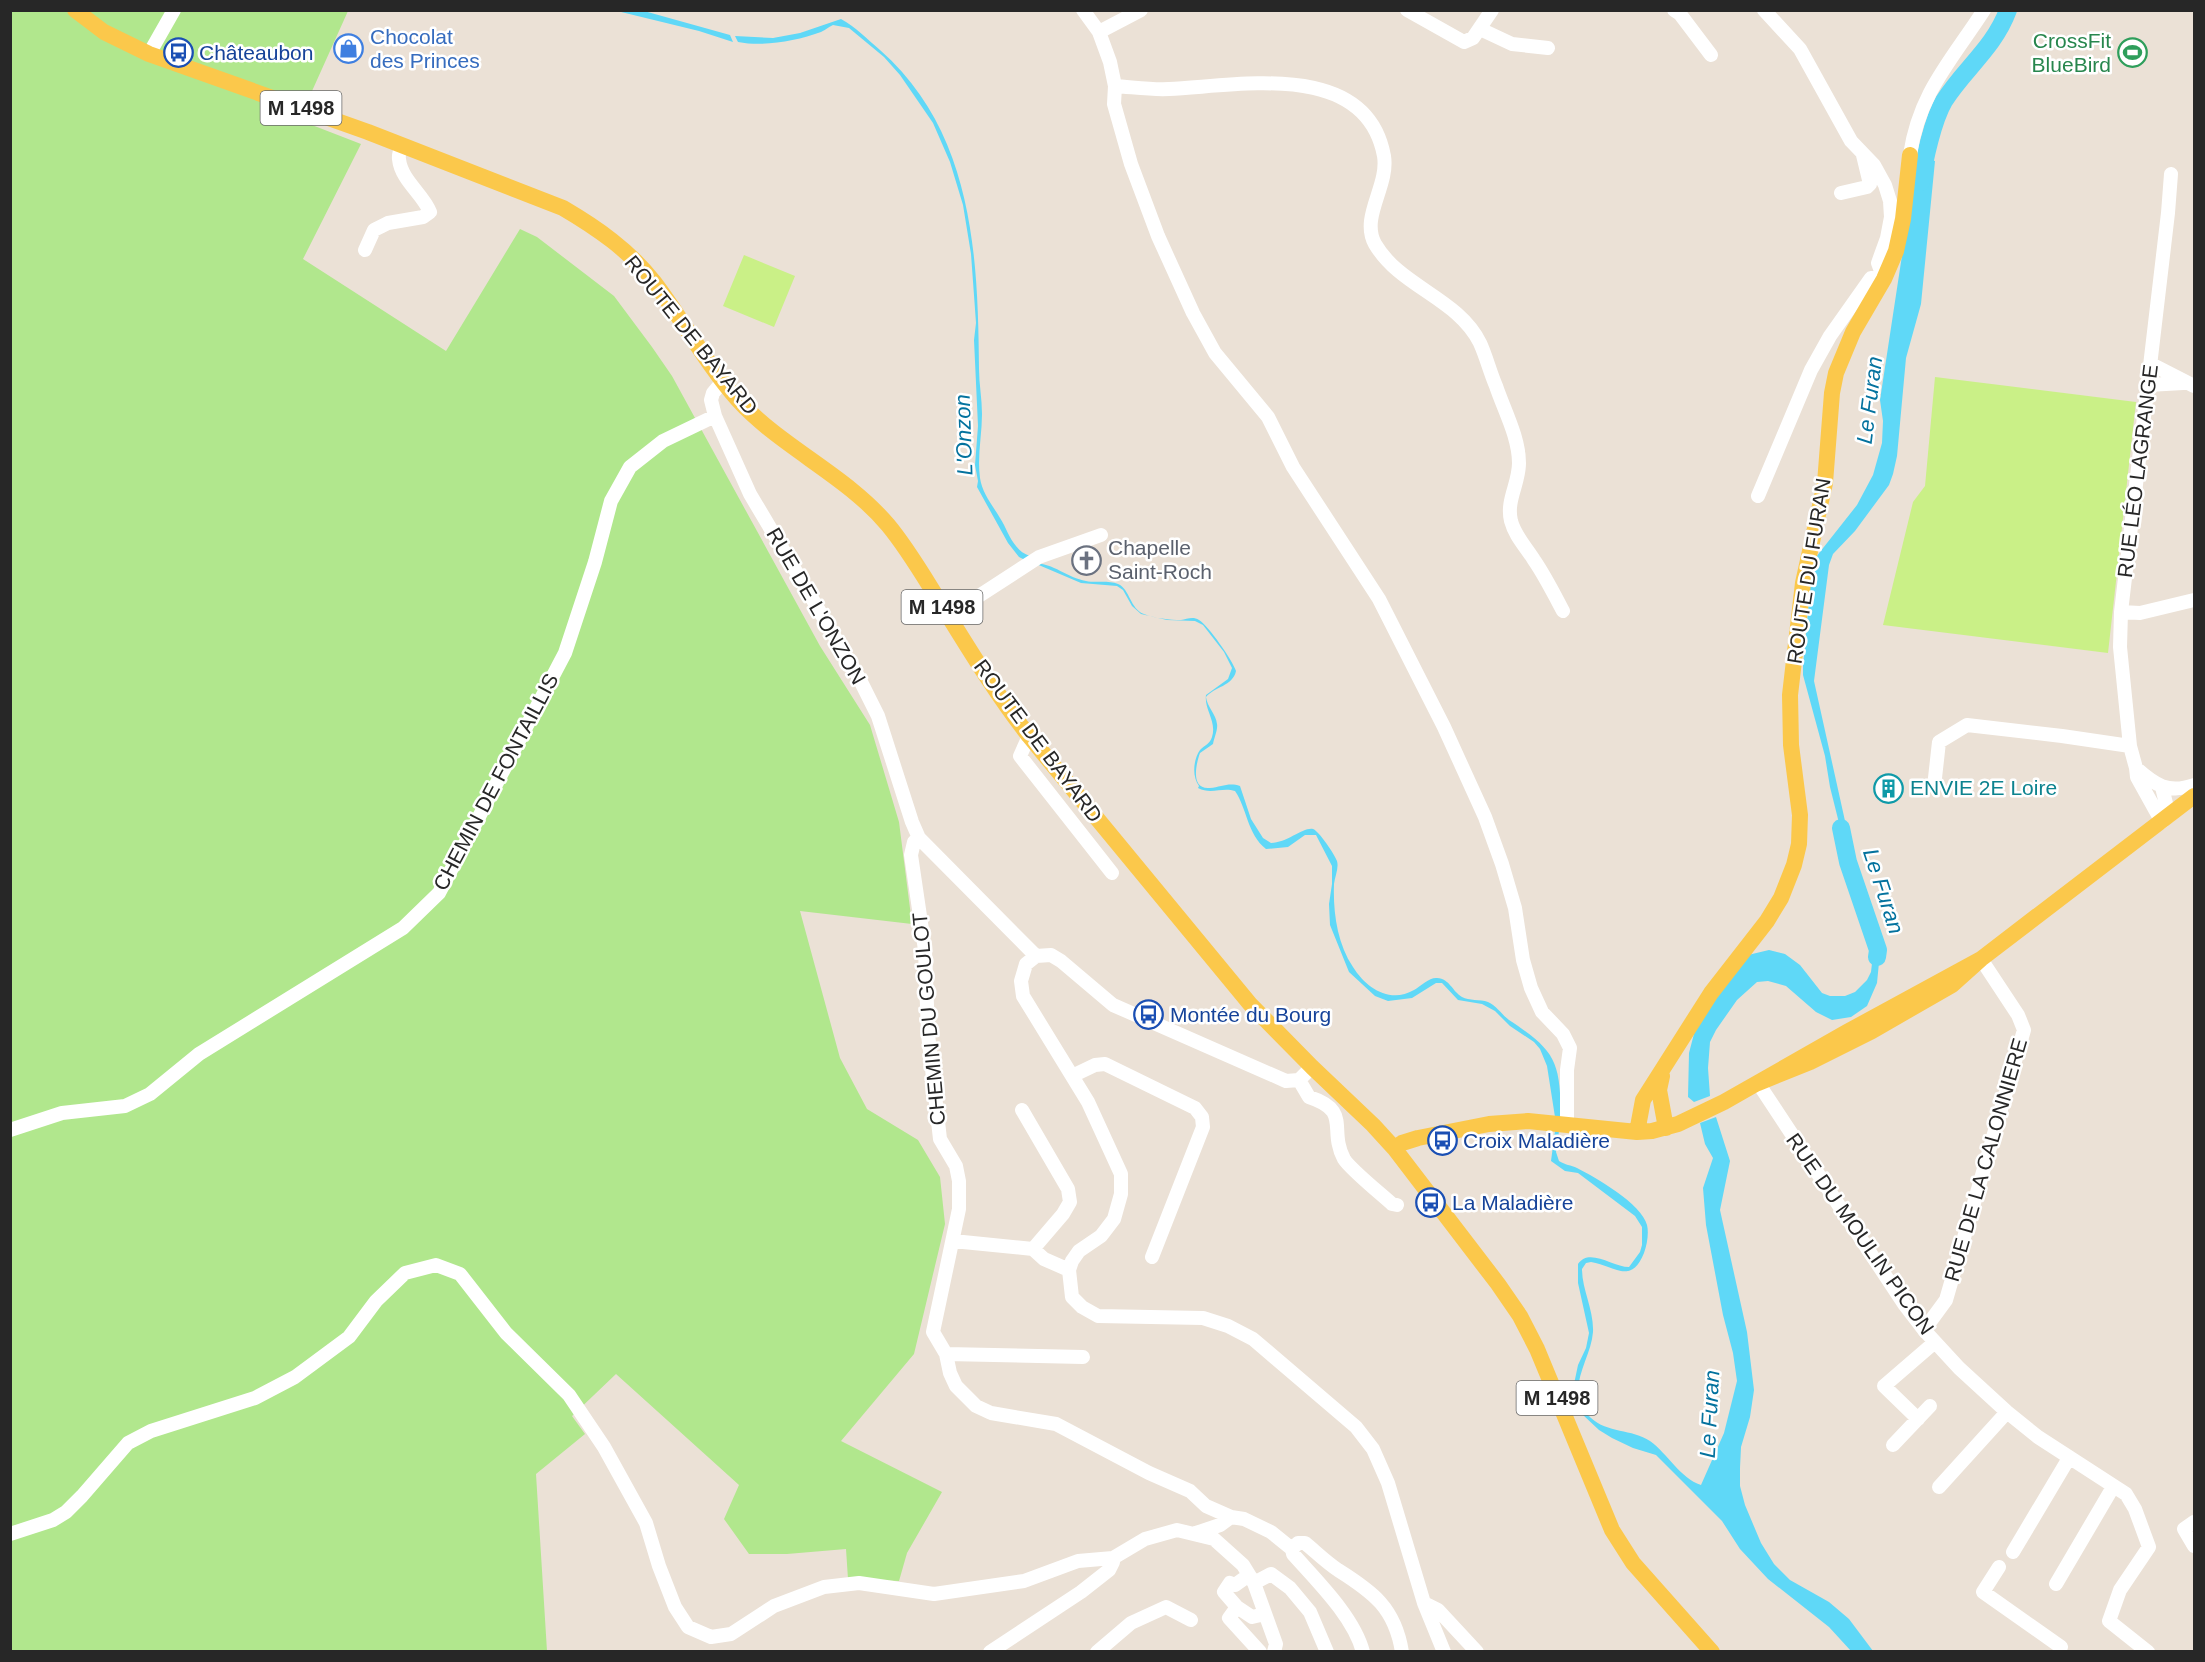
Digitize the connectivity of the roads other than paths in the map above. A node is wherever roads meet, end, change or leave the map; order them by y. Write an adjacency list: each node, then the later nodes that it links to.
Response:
1 (75, 10): 13 (main road, ROUTE DE BAYARD / M 1498)
2 (174, 10): 13 (street)
3 (1141, 10): 11 (street)
4 (1407, 10): 10 (street)
5 (1492, 10): 10 (street)
6 (1674, 10): 14 (street)
7 (1764, 10): 17 (street)
8 (1984, 10): 18 (street)
9 (1086, 12): 11 (street)
10 (1480, 29): 12 (street)
11 (1099, 32): 15 (street)
12 (1548, 48)
13 (149, 54): 16 (main road, ROUTE DE BAYARD / M 1498)
14 (1712, 55)
15 (1115, 86): 31 (street); 52 (street)
16 (401, 145): 21 (street); 24 (main road, ROUTE DE BAYARD / M 1498)
17 (1863, 153): 20 (street); 22 (street)
18 (1910, 155): 22 (main road, ROUTE DU FURAN)
19 (2171, 174): 23 (street, RUE LÉO LAGRANGE)
20 (1841, 193)
21 (365, 250)
22 (1884, 279): 28 (street); 47 (main road, ROUTE DU FURAN)
23 (2151, 364): 25 (street, RUE LÉO LAGRANGE); 26 (street)
24 (723, 381): 27 (street, RUE DE L'ONZON); 33 (main road, ROUTE DE BAYARD / M 1498)
25 (2148, 385): 26 (street); 32 (street, RUE LÉO LAGRANGE)
26 (2191, 385)
27 (715, 416): 42 (street, RUE DE L'ONZON); 54 (street, CHEMIN DE FONTAILLIS)
28 (1758, 496)
29 (1101, 535): 33 (street)
30 (2194, 600): 32 (street)
31 (1563, 611)
32 (2121, 612): 35 (street, RUE LÉO LAGRANGE)
33 (948, 616): 34 (main road, ROUTE DE BAYARD / M 1498)
34 (1029, 736): 43 (street); 46 (main road, ROUTE DE BAYARD / M 1498)
35 (2130, 746): 36 (street, RUE LÉO LAGRANGE); 37 (street)
36 (2136, 768): 39 (street); 41 (street, RUE LÉO LAGRANGE)
37 (1935, 778)
38 (2194, 785): 39 (street)
39 (2162, 787): 41 (street)
40 (2194, 796): 41 (main road)
41 (2165, 819): 45 (main road)
42 (920, 838): 44 (street); 58 (street, CHEMIN DU GOULOT)
43 (1112, 873)
44 (1036, 956): 48 (street); 49 (street)
45 (1981, 959): 50 (main road); 62 (street, RUE DE LA CALONNIERE)
46 (1312, 1067): 49 (street); 56 (main road, ROUTE DE BAYARD / M 1498)
47 (1664, 1069): 53 (main road, ROUTE DU FURAN); 55 (main road, ROUTE DU FURAN)
48 (1072, 1076): 60 (street); 61 (street)
49 (1299, 1080): 57 (street)
50 (1758, 1083): 53 (main road); 62 (street, RUE DU MOULIN PICON)
51 (1022, 1110): 59 (street)
52 (1568, 1125): 55 (main road); 56 (main road)
53 (1666, 1128): 55 (main road)
54 (10, 1130)
55 (1637, 1132)
56 (1394, 1148): 98 (main road, ROUTE DE BAYARD / M 1498)
57 (1397, 1205)
58 (953, 1241): 59 (street); 64 (street, CHEMIN DU GOULOT)
59 (1033, 1249): 61 (street)
60 (1152, 1257)
61 (1069, 1270): 84 (street)
62 (1924, 1330): 63 (street, RUE DU MOULIN PICON)
63 (1935, 1342): 67 (street, RUE DU MOULIN PICON); 68 (street)
64 (946, 1354): 65 (street); 73 (street, CHEMIN DU GOULOT)
65 (1083, 1357)
66 (1930, 1406): 68 (street)
67 (2007, 1412): 70 (street, RUE DU MOULIN PICON); 71 (street)
68 (1918, 1419): 69 (street)
69 (1893, 1445)
70 (2069, 1458): 72 (street, RUE DU MOULIN PICON); 79 (street)
71 (1939, 1487)
72 (2113, 1487): 83 (street); 99 (street, RUE DU MOULIN PICON)
73 (1231, 1517): 75 (street); 78 (street, CHEMIN DU GOULOT)
74 (2194, 1522): 77 (street)
75 (1196, 1533): 80 (street); 82 (street)
76 (10, 1534): 80 (street)
77 (2194, 1546)
78 (1292, 1549): 94 (street); 95 (street)
79 (2013, 1552)
80 (1113, 1558): 90 (street)
81 (1999, 1567): 88 (street)
82 (1252, 1579): 85 (street); 86 (street); 93 (street)
83 (2056, 1584)
84 (1424, 1603): 96 (street); 97 (street)
85 (1233, 1612): 86 (street); 89 (street)
86 (1265, 1614): 92 (street)
87 (1191, 1620): 91 (street)
88 (2062, 1650)
89 (1258, 1651)
90 (990, 1652)
91 (1097, 1652)
92 (1274, 1652)
93 (1327, 1652)
94 (1363, 1652)
95 (1402, 1652)
96 (1444, 1652)
97 (1477, 1652)
98 (1712, 1652)
99 (2148, 1652)

